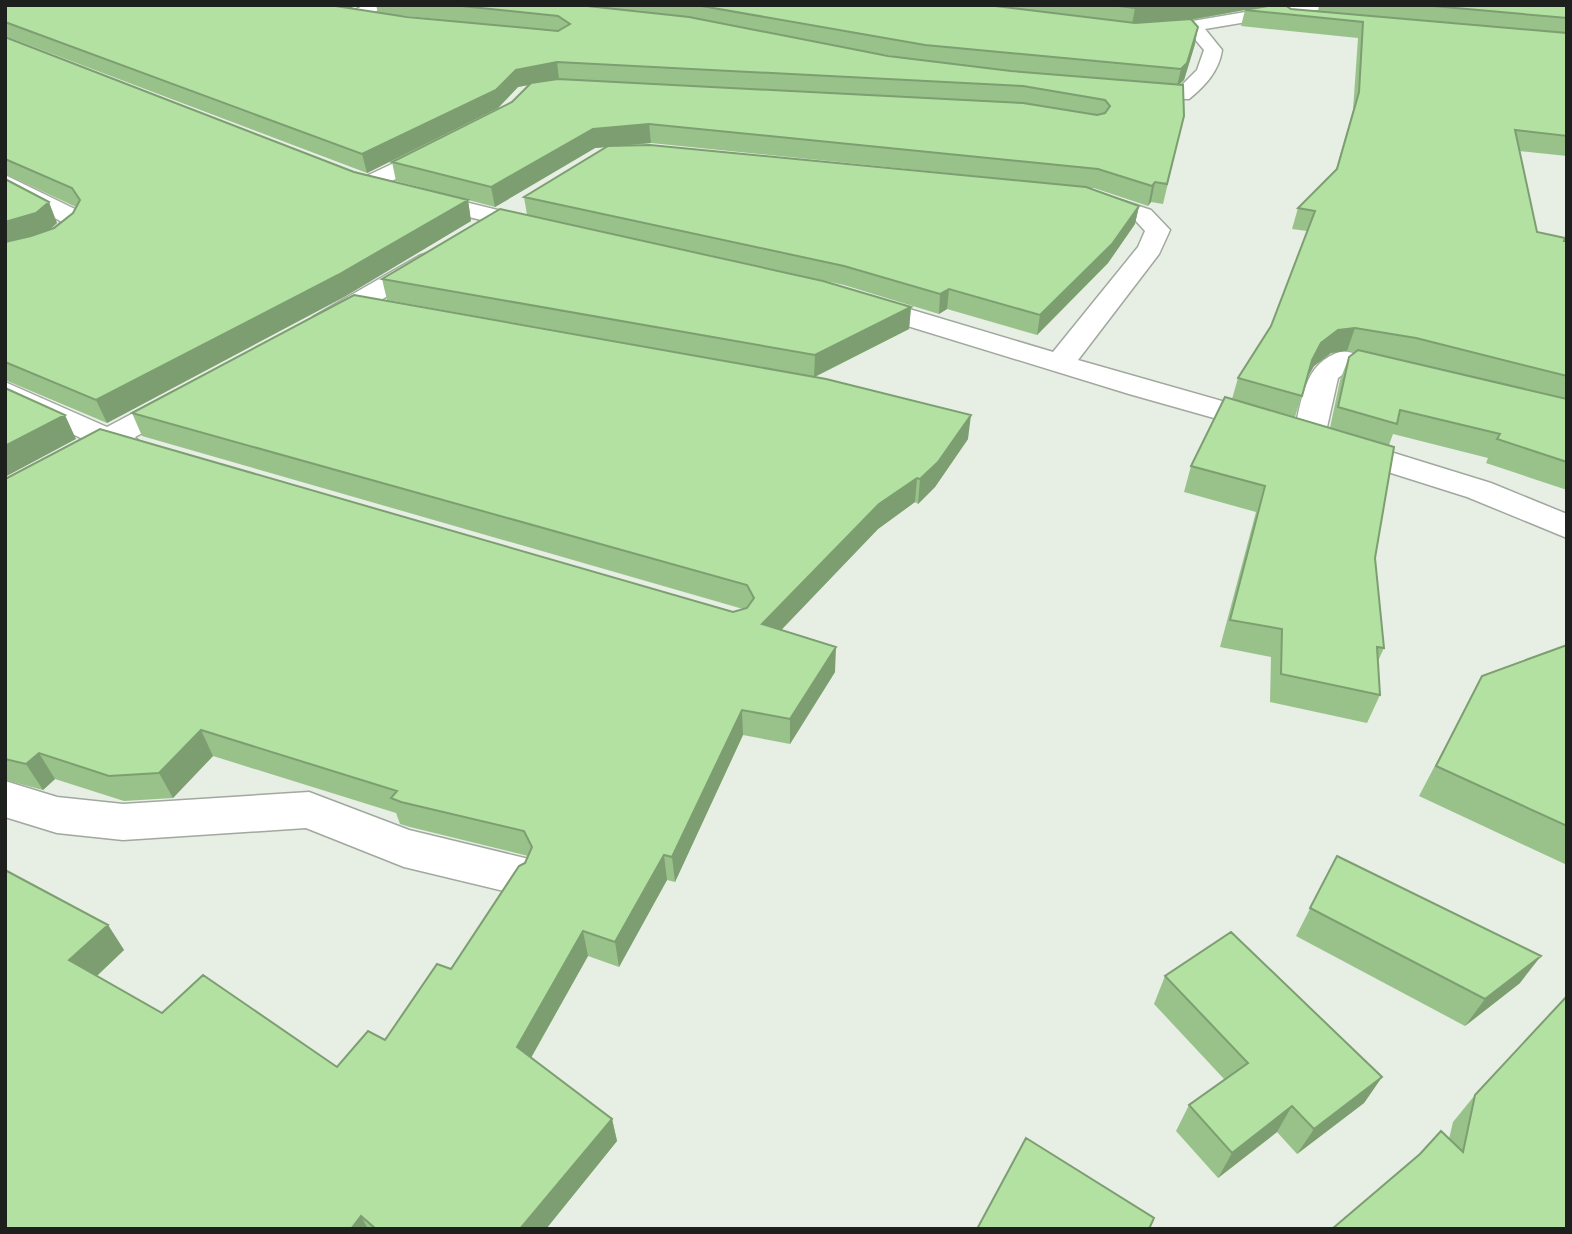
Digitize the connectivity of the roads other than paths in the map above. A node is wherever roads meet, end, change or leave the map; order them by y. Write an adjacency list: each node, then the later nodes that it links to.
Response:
1 (378, 5): 3 (street)
2 (1323, 13): 4 (street)
3 (399, 24)
4 (1194, 27): 5 (street); 6 (street)
5 (1158, 31)
6 (1109, 90)
7 (461, 137): 10 (street)
8 (342, 173): 10 (street)
9 (5, 182): 17 (street)
10 (368, 184): 13 (street)
11 (1073, 195): 22 (street)
12 (533, 197): 13 (street)
13 (497, 219): 14 (street); 15 (street)
14 (474, 233)
15 (563, 233)
16 (450, 247): 19 (street)
17 (5, 256)
18 (833, 294): 22 (street)
19 (355, 305): 20 (street); 21 (street)
20 (396, 313)
21 (296, 337)
22 (1060, 363): 26 (street)
23 (1422, 376): 26 (street)
24 (202, 388): 27 (street)
25 (5, 391): 27 (street)
26 (1309, 436): 30 (street)
27 (107, 439): 28 (street); 29 (street)
28 (161, 455)
29 (5, 494)
30 (1567, 527)
31 (5, 799): 32 (street)
32 (512, 873)

